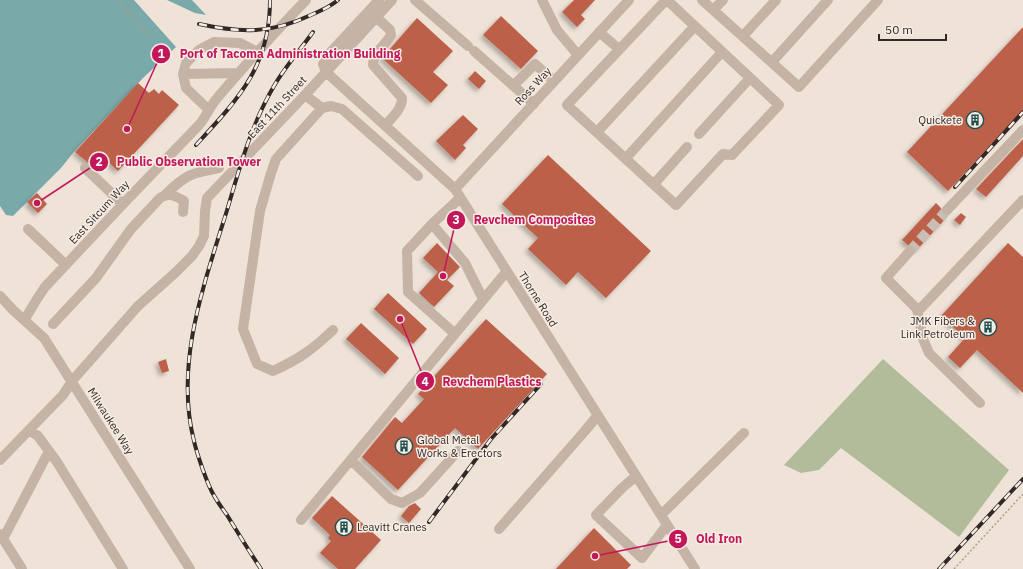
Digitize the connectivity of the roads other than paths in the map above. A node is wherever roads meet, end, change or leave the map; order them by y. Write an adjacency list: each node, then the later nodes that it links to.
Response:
1 (306, 0): 19 (street, East Sitcum Way)
2 (379, 0): 23 (street)
3 (392, 0): 14 (street, East 11th Street)
4 (415, 0): 28 (street)
5 (542, 0): 21 (street)
6 (629, 0): 16 (street, Ross Way)
7 (666, 0): 15 (street); 18 (street)
8 (702, 0): 13 (street)
9 (723, 0): 13 (street)
10 (776, 0): 17 (street)
11 (828, 0): 22 (street)
12 (878, 0): 22 (street)
13 (713, 10): 17 (street)
14 (376, 17): 23 (street, East 11th Street); 33 (street)
15 (695, 26): 20 (street); 35 (street)
16 (599, 32): 18 (street); 21 (street, Ross Way)
17 (743, 36): 22 (street)
18 (619, 49): 35 (street)
19 (257, 52): 24 (street, East Sitcum Way); 25 (street)
20 (722, 52): 26 (street); 38 (street)
21 (578, 55): 27 (street, Ross Way)
22 (772, 62)
23 (326, 72): 29 (street, East 11th Street); 33 (street, Thorne Road)
24 (239, 73): 25 (street); 32 (street, East Sitcum Way)
25 (183, 74): 32 (street)
26 (750, 78): 36 (street); 42 (street)
27 (554, 81): 28 (street); 30 (street, Ross Way)
28 (514, 86): 30 (street)
29 (305, 95): 31 (street); 62 (street, East 11th Street)
30 (534, 104): 43 (street, Ross Way)
31 (322, 108): 41 (street); 60 (street)
32 (209, 110): 47 (street, East Sitcum Way)
33 (386, 125): 43 (street, Thorne Road)
34 (1023, 130): 48 (street)
35 (597, 132): 38 (street)
36 (699, 134)
37 (687, 148): 42 (street)
38 (626, 158): 42 (street)
39 (85, 168): 47 (street)
40 (219, 168): 44 (street)
41 (418, 176)
42 (654, 184)
43 (455, 189): 45 (street, Thorne Road)
44 (165, 195): 49 (street); 59 (street)
45 (460, 198): 50 (street); 54 (street, Thorne Road)
46 (1023, 200): 57 (street)
47 (123, 204): 53 (street, East Sitcum Way)
48 (947, 210)
49 (183, 212)
50 (432, 224): 56 (street); 61 (street)
51 (28, 229): 53 (street)
52 (910, 251): 57 (street)
53 (66, 265): 58 (street, East Sitcum Way)
54 (507, 271): 56 (street); 64 (street, Thorne Road)
55 (0, 296): 58 (street, Milwaukee Way)
56 (483, 300): 61 (street)
57 (917, 309): 63 (street)
58 (25, 319): 62 (street, Milwaukee Way)
59 (53, 324)
60 (332, 330)
61 (454, 333): 70 (street)
62 (72, 381): 65 (street, East 11th Street); 79 (street, Milwaukee Way)
63 (980, 403)
64 (598, 415): 71 (street, Thorne Road); 75 (street)
65 (29, 430): 67 (street); 69 (street, East 11th Street)
66 (744, 433): 72 (street)
67 (48, 451): 76 (street); 78 (street)
68 (458, 451): 70 (street)
69 (0, 460)
70 (351, 460): 73 (street)
71 (636, 476): 72 (street, Thorne Road); 74 (street)
72 (661, 515): 74 (street, Thorne Road)
73 (301, 520)
74 (668, 525): 80 (street, Thorne Road)
75 (499, 529)
76 (2, 537): 77 (street)
77 (22, 569)
78 (123, 569)
79 (190, 569)
80 (696, 569)

